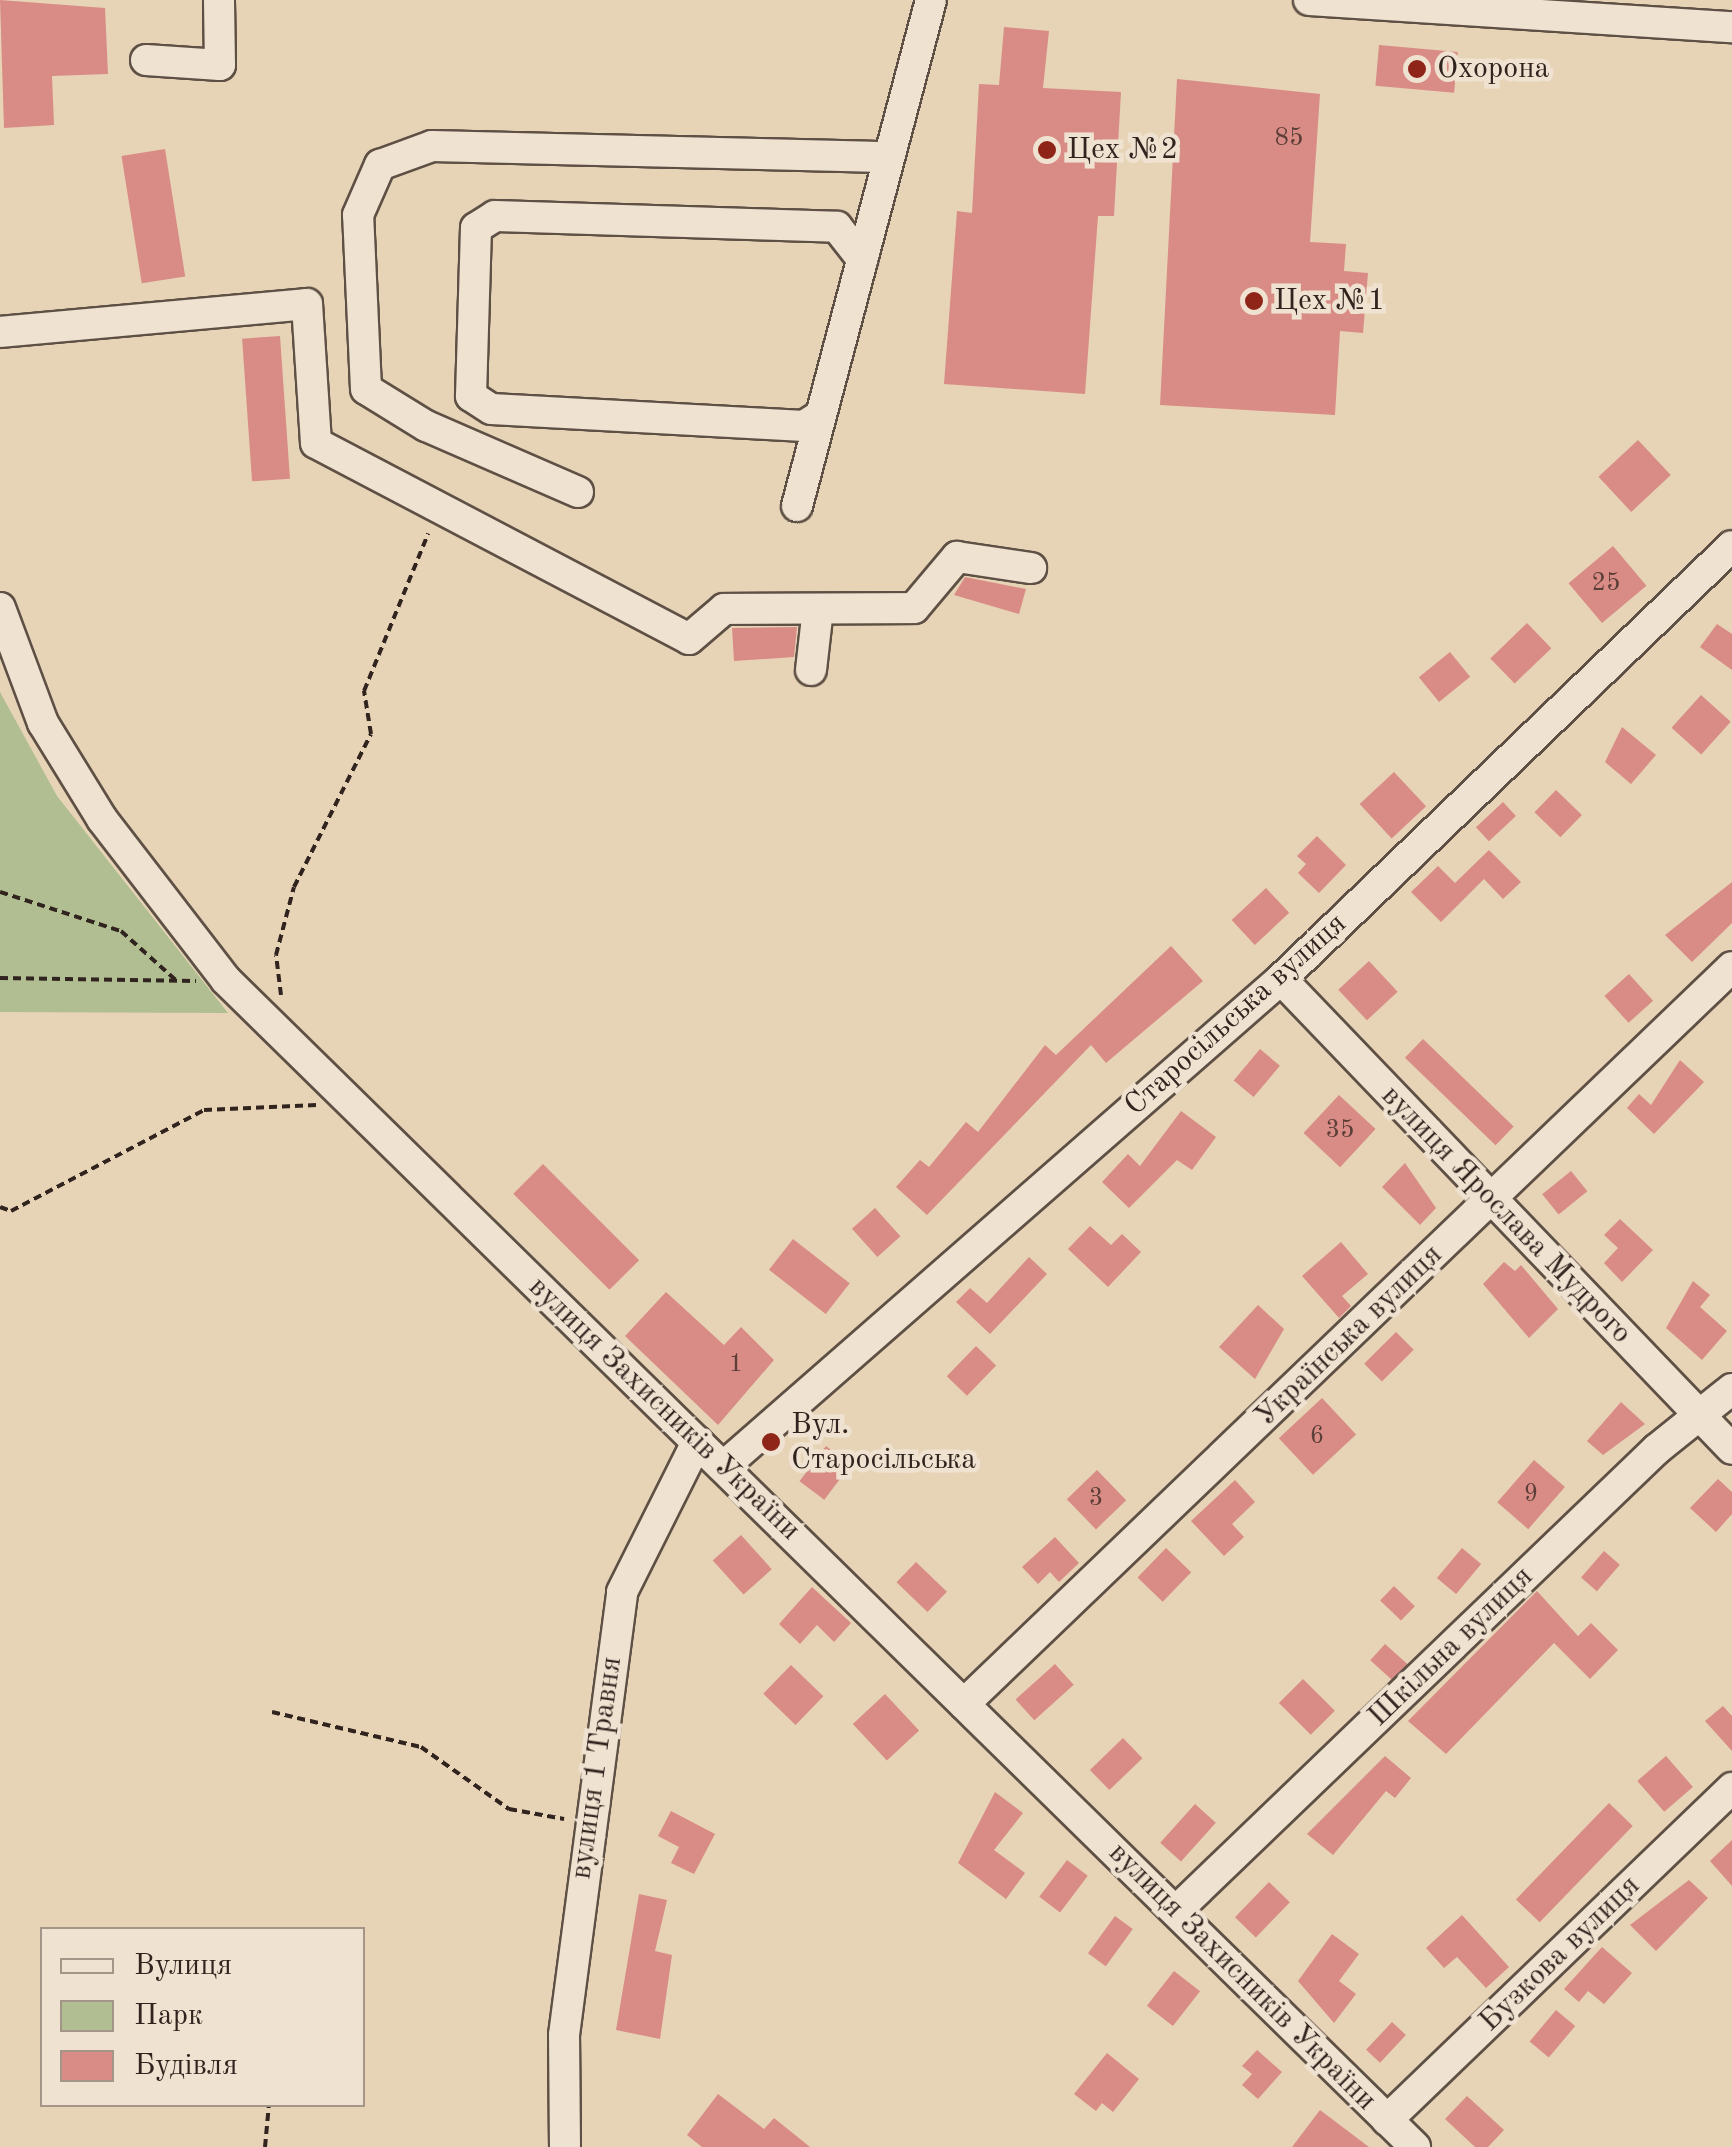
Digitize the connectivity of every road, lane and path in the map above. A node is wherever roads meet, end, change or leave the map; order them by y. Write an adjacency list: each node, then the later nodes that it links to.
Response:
1 (219, 0): 5 (street)
2 (931, 0): 6 (street)
3 (1309, 0): 4 (street)
4 (1732, 27)
5 (146, 60)
6 (889, 157): 7 (street); 10 (street)
7 (862, 259): 9 (street); 9 (street)
8 (0, 332): 12 (street)
9 (821, 415): 11 (street)
10 (578, 492)
11 (796, 506)
12 (440, 508): 16 (street); 24 (path)
13 (1732, 546): 21 (street, Старосільська вулиця)
14 (1031, 568): 16 (street)
15 (0, 608): 22 (street, вулиця Захисників України)
16 (818, 609): 17 (street)
17 (811, 670)
18 (0, 892): 23 (path)
19 (1732, 967): 26 (street, Українська вулиця)
20 (0, 978): 23 (path)
21 (1281, 979): 26 (street, вулиця Ярослава Мудрого); 32 (street, Старосільська вулиця)
22 (226, 980): 23 (path); 24 (street, вулиця Захисників України)
23 (178, 982)
24 (286, 1038): 25 (street, вулиця Захисників України)
25 (352, 1103): 27 (path); 30 (street, вулиця Захисників України)
26 (1491, 1200): 29 (street, вулиця Ярослава Мудрого); 33 (street, Українська вулиця)
27 (0, 1207)
28 (1732, 1389): 29 (street, Шкільна вулиця)
29 (1700, 1416): 31 (street, вулиця Ярослава Мудрого); 37 (street, Шкільна вулиця)
30 (697, 1442): 32 (street); 36 (street, вулиця 1 Травня)
31 (1732, 1450)
32 (723, 1467): 33 (street, вулиця Захисників України)
33 (964, 1704): 37 (street, вулиця Захисників України)
34 (272, 1712): 36 (path)
35 (1732, 1788): 39 (street, Бузкова вулиця)
36 (588, 1824): 41 (street, вулиця 1 Травня)
37 (1176, 1911): 39 (street, вулиця Захисників України)
38 (269, 2107): 40 (path)
39 (1387, 2120): 42 (street, вулиця Захисників України)
40 (265, 2147)
41 (565, 2147)
42 (1415, 2147)

